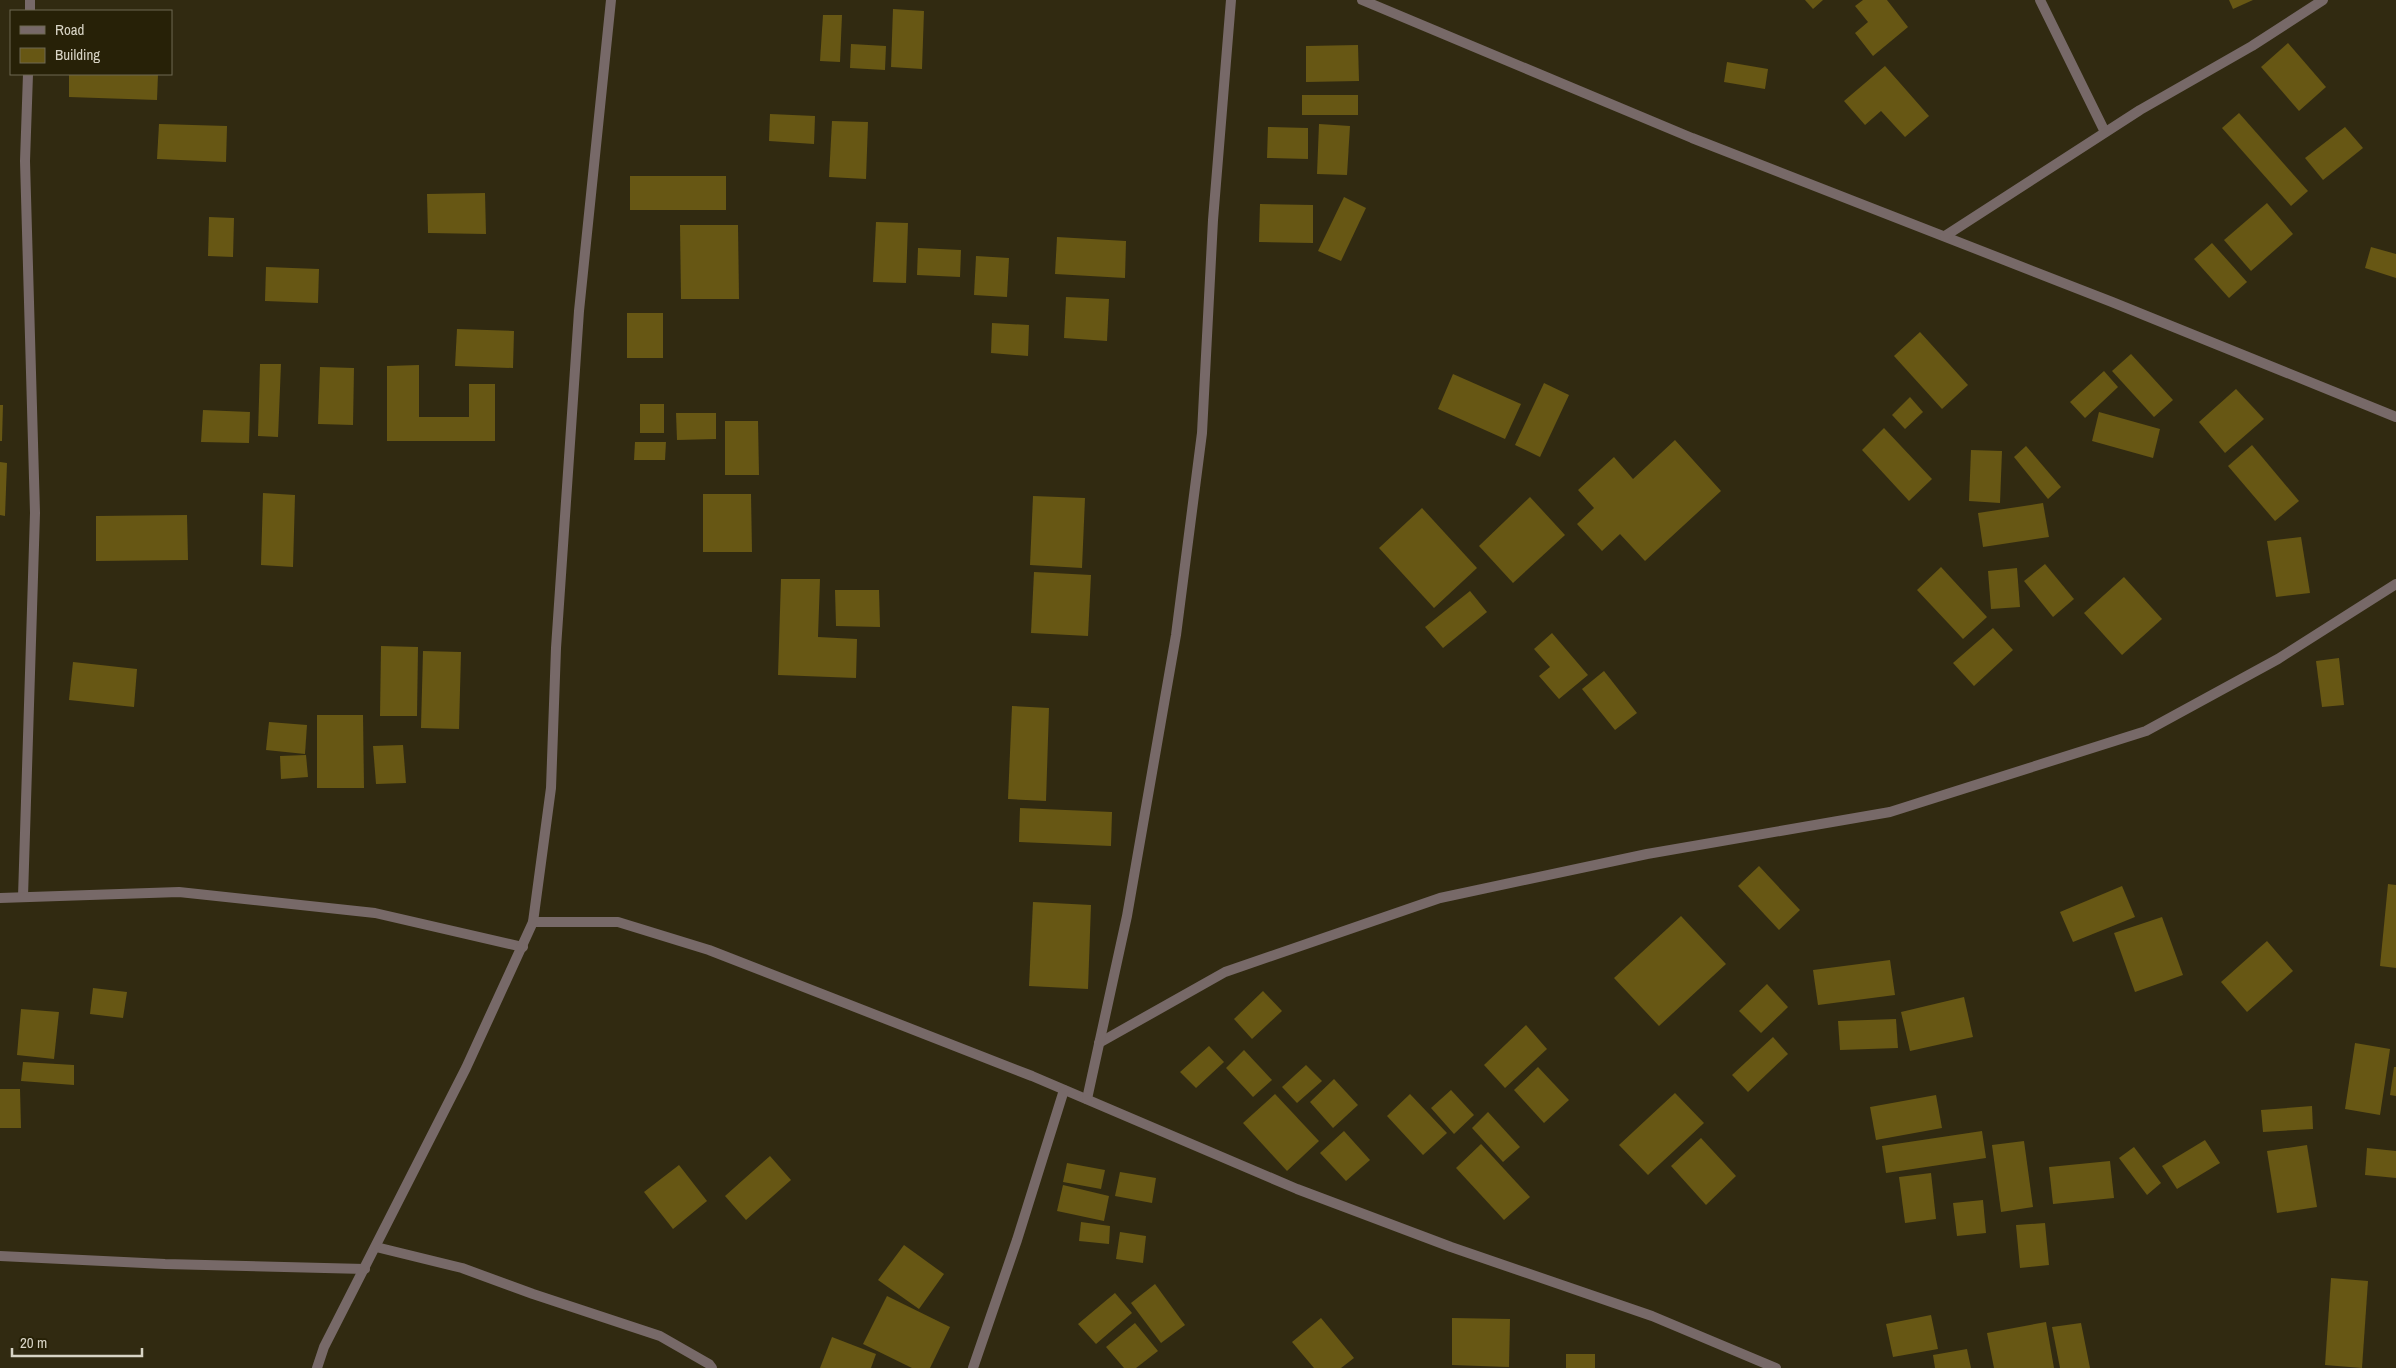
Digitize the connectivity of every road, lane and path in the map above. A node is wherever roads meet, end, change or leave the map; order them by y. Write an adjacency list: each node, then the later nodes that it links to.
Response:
1 (611, 0): 13 (street)
2 (1231, 0): 15 (street)
3 (1362, 0): 8 (street)
4 (2040, 0): 7 (street)
5 (2323, 0): 7 (street)
6 (28, 75): 11 (street)
7 (2105, 132): 8 (street)
8 (1945, 236): 9 (street)
9 (2396, 417)
10 (2396, 584): 15 (street)
11 (23, 897): 12 (street); 14 (street)
12 (0, 898)
13 (534, 922): 14 (street); 16 (street)
14 (523, 947): 18 (street)
15 (1099, 1043): 17 (street)
16 (1064, 1090): 17 (street); 23 (street)
17 (1087, 1099): 24 (street)
18 (376, 1247): 20 (street); 22 (street)
19 (0, 1256): 20 (street)
20 (365, 1269): 21 (street)
21 (316, 1368)
22 (712, 1368)
23 (973, 1368)
24 (1776, 1368)

